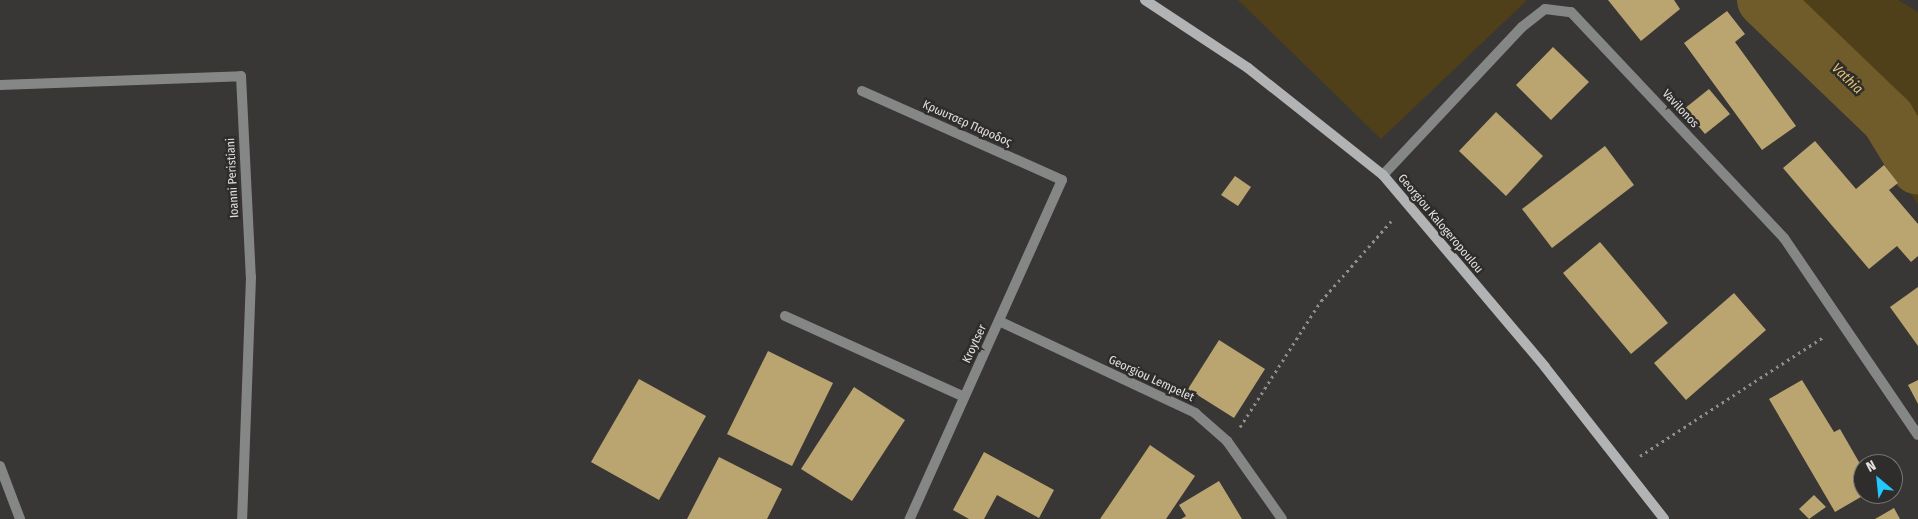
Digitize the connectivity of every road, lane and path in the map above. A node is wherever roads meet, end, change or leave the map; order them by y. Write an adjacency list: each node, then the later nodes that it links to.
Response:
1 (1145, 0): 4 (street, Georgiou Kalogeropoulou)
2 (0, 85): 16 (street, Ioanni Peristiani)
3 (862, 91): 5 (street, Κρωυτσερ Παροδος)
4 (1383, 175): 6 (street, Georgiou Kalogeropoulou); 9 (street, Vavilonos)
5 (1062, 180): 8 (street, Kroytser)
6 (1408, 205): 12 (path); 14 (street, Georgiou Kalogeropoulou)
7 (785, 316): 10 (street)
8 (999, 321): 10 (street, Kroytser); 12 (street, Georgiou Lempelet)
9 (1843, 325): 11 (street, Vavilonos); 14 (path)
10 (964, 396): 17 (street, Kroytser)
11 (1918, 435)
12 (1229, 444): 18 (street, Georgiou Lempelet)
13 (0, 466): 15 (street)
14 (1624, 467): 19 (street, Georgiou Kalogeropoulou)
15 (20, 519)
16 (242, 519)
17 (910, 519)
18 (1282, 519)
19 (1664, 519)

